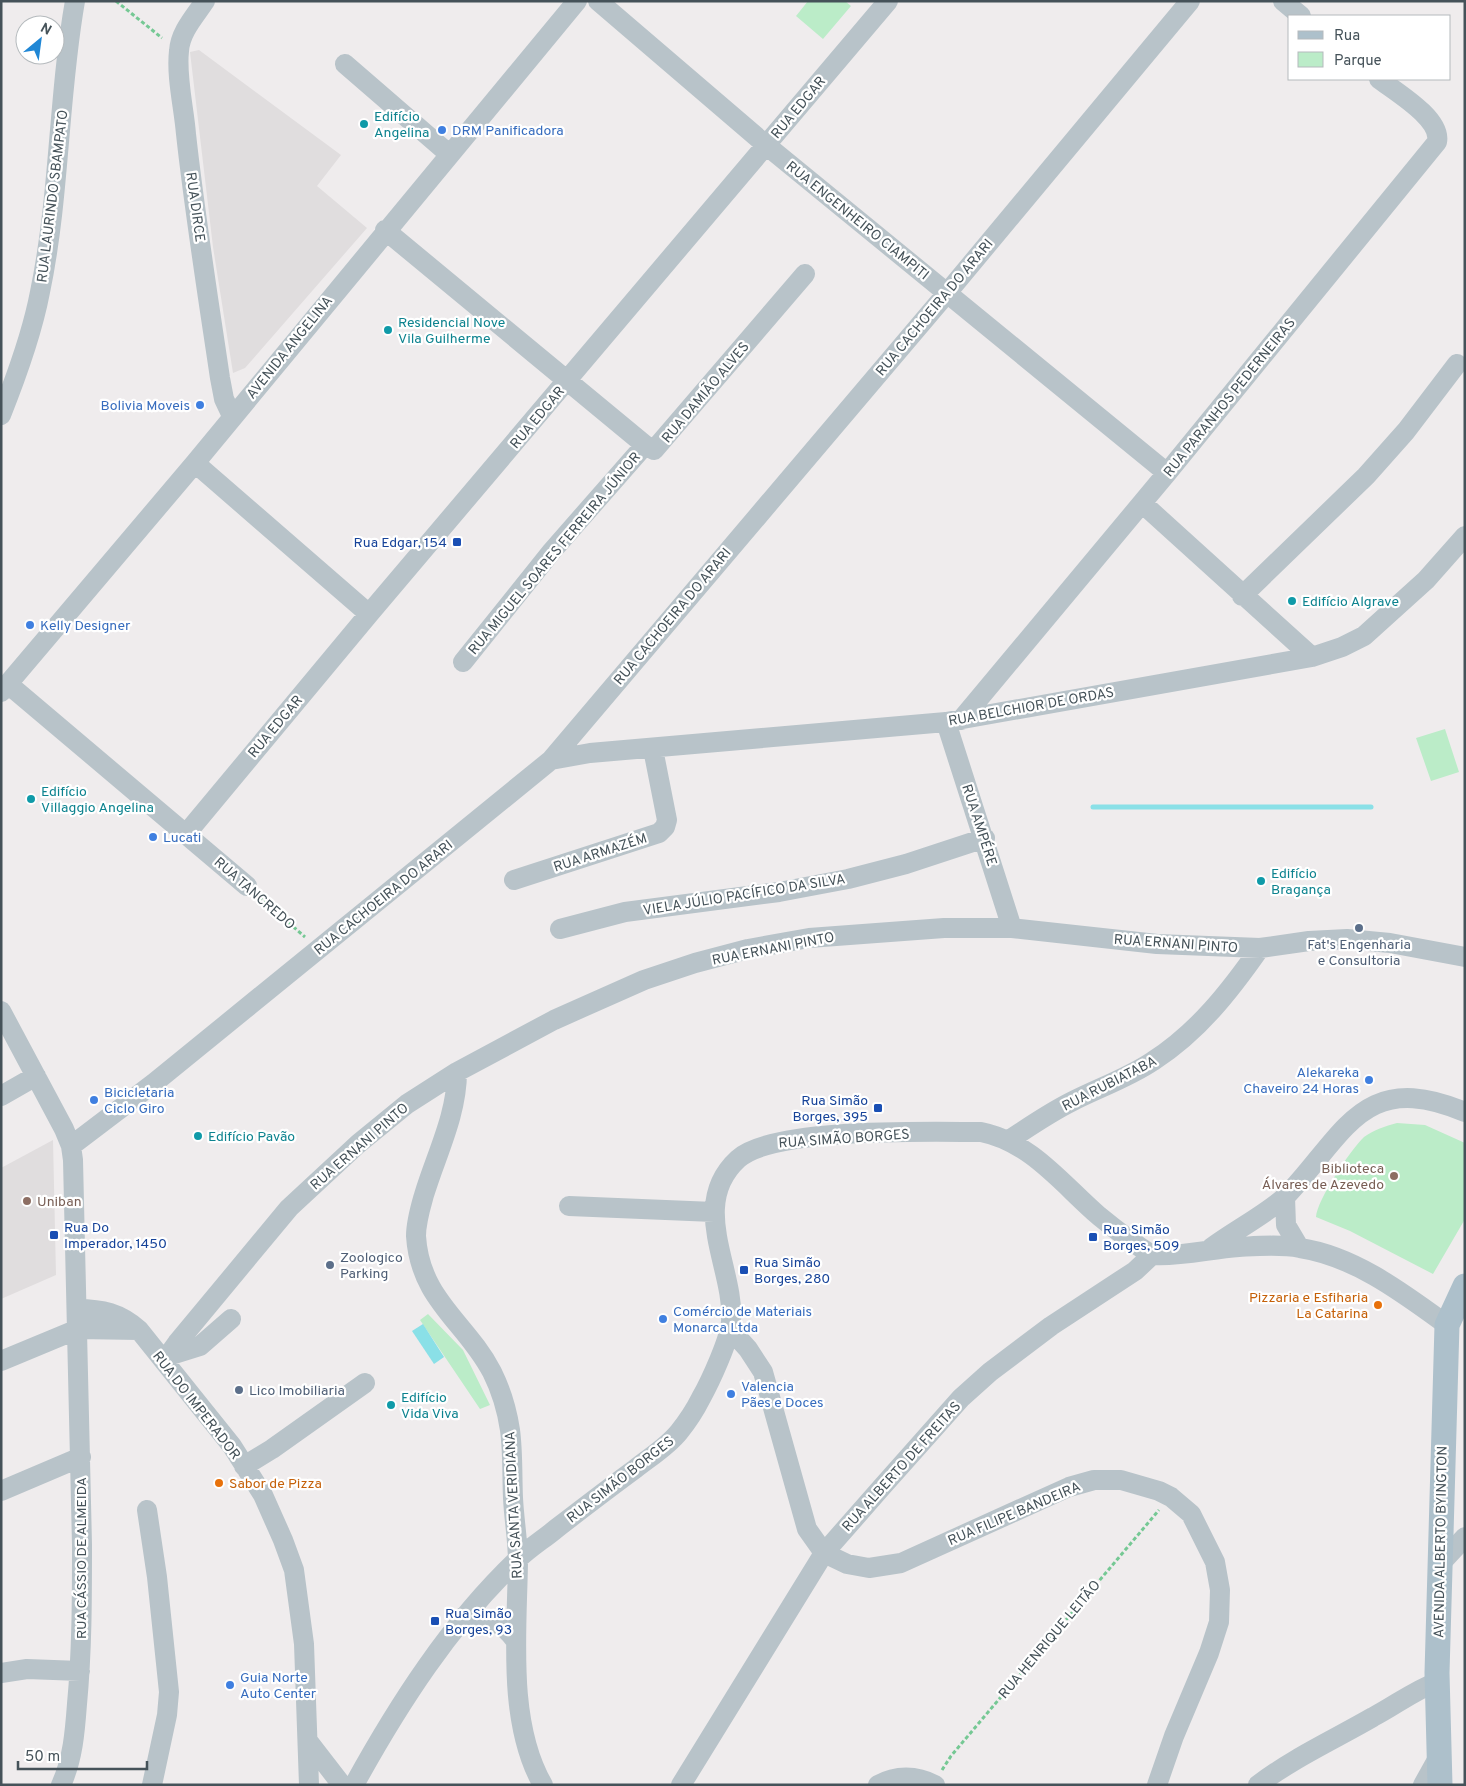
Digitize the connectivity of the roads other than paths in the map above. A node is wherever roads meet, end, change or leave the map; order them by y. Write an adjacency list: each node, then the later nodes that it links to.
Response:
1 (75, 1): 18 (street, RUA LAURINDO SBAMPATO)
2 (205, 1): 19 (street, RUA DIRCE)
3 (577, 1): 12 (street, AVENIDA ANGELINA)
4 (598, 1): 11 (street, RUA ENGENHEIRO CIAMPITI)
5 (888, 1): 11 (street, RUA EDGAR)
6 (1190, 1): 15 (street, RUA CACHOEIRA DO ARARI)
7 (1282, 1): 8 (street)
8 (1300, 15)
9 (344, 64): 12 (street)
10 (1380, 80): 22 (street, RUA PARANHOS PEDERNEIRAS)
11 (766, 145): 15 (street, RUA ENGENHEIRO CIAMPITI); 17 (street, RUA EDGAR)
12 (449, 154): 13 (street, AVENIDA ANGELINA)
13 (386, 230): 17 (street, RUA DAMIÃO ALVES); 19 (street, AVENIDA ANGELINA)
14 (805, 274): 20 (street, RUA DAMIÃO ALVES)
15 (947, 293): 22 (street, RUA ENGENHEIRO CIAMPITI); 32 (street, RUA CACHOEIRA DO ARARI)
16 (1457, 364): 25 (street)
17 (568, 381): 20 (street, RUA DAMIÃO ALVES); 26 (street, RUA EDGAR)
18 (1, 415)
19 (232, 416): 21 (street, AVENIDA ANGELINA)
20 (645, 444): 28 (street, RUA MIGUEL SOARES FERREIRA JÚNIOR)
21 (194, 463): 26 (street); 29 (street, AVENIDA ANGELINA)
22 (1167, 473): 23 (street, RUA PARANHOS PEDERNEIRAS)
23 (1142, 503): 25 (street); 30 (street, RUA PARANHOS PEDERNEIRAS)
24 (1462, 543): 27 (street, RUA BELCHIOR DE ORDAS)
25 (1242, 596): 27 (street)
26 (369, 614): 33 (street, RUA EDGAR)
27 (1312, 656): 30 (street, RUA BELCHIOR DE ORDAS)
28 (463, 662)
29 (4, 688): 33 (street, RUA TANCREDO)
30 (954, 721): 31 (street, RUA BELCHIOR DE ORDAS); 34 (street, RUA AMPÉRE)
31 (653, 749): 32 (street, RUA BELCHIOR DE ORDAS); 35 (street, RUA ARMAZÉM)
32 (551, 760): 47 (street, RUA CACHOEIRA DO ARARI)
33 (186, 834): 36 (street, RUA TANCREDO)
34 (985, 838): 37 (street, RUA AMPÉRE); 38 (street, VIELA JÚLIO PACÍFICO DA SILVA)
35 (514, 880)
36 (247, 886)
37 (1012, 928): 39 (street, RUA ERNANI PINTO); 42 (street, RUA ERNANI PINTO)
38 (560, 929)
39 (1260, 948): 40 (street, RUA ERNANI PINTO); 46 (street, RUA RUBIATABA)
40 (1465, 957)
41 (1, 1011): 43 (street)
42 (457, 1072): 61 (street, RUA ERNANI PINTO); 70 (street, RUA SANTA VERIDIANA)
43 (36, 1076): 44 (street); 47 (street)
44 (1, 1096)
45 (1465, 1112): 48 (street)
46 (1009, 1140): 50 (street, RUA SIMÃO BORGES); 53 (street, RUA SIMÃO BORGES)
47 (71, 1146): 55 (street)
48 (1284, 1197): 51 (street); 52 (street)
49 (569, 1206): 50 (street)
50 (714, 1212): 59 (street, RUA SIMÃO BORGES)
51 (1299, 1247): 52 (street); 57 (street)
52 (1211, 1248): 53 (street)
53 (1152, 1255): 69 (street, RUA ALBERTO DE FREITAS)
54 (1465, 1286): 57 (main road)
55 (77, 1308): 58 (street); 60 (street, RUA DO IMPERADOR)
56 (231, 1319): 61 (street)
57 (1447, 1325): 71 (main road, AVENIDA ALBERTO BYINGTON)
58 (78, 1329): 60 (street); 62 (street); 64 (street, RUA CÁSSIO DE ALMEIDA)
59 (730, 1329): 69 (street, RUA FILIPE BANDEIRA); 70 (street, RUA SIMÃO BORGES)
60 (139, 1330): 61 (street, RUA DO IMPERADOR)
61 (166, 1359): 65 (street, RUA DO IMPERADOR)
62 (1, 1360)
63 (365, 1383): 65 (street)
64 (81, 1456): 66 (street); 74 (street, RUA CÁSSIO DE ALMEIDA)
65 (244, 1466): 77 (street, RUA DO IMPERADOR)
66 (1, 1491)
67 (146, 1510): 81 (street)
68 (1465, 1537): 71 (street)
69 (824, 1553): 86 (street, RUA ALBERTO DE FREITAS); 88 (street, RUA FILIPE BANDEIRA)
70 (518, 1559): 72 (street, RUA SIMÃO BORGES); 73 (street, RUA SANTA VERIDIANA)
71 (1441, 1563): 76 (main road, AVENIDA ALBERTO BYINGTON)
72 (463, 1617): 73 (street); 84 (street, RUA SIMÃO BORGES)
73 (516, 1641): 85 (street, RUA SANTA VERIDIANA)
74 (80, 1671): 75 (street); 80 (street, RUA CÁSSIO DE ALMEIDA)
75 (1, 1672)
76 (1437, 1682): 78 (main road, AVENIDA ALBERTO BYINGTON); 89 (street)
77 (308, 1741): 82 (street, RUA DO IMPERADOR); 83 (street)
78 (1438, 1758): 90 (street, AVENIDA ALBERTO BYINGTON); 91 (main road, AVENIDA ALBERTO BYINGTON)
79 (933, 1784): 87 (street)
80 (61, 1785)
81 (152, 1785)
82 (309, 1785)
83 (342, 1785)
84 (354, 1785)
85 (543, 1785)
86 (681, 1785)
87 (878, 1785)
88 (1157, 1785)
89 (1258, 1785)
90 (1423, 1785)
91 (1440, 1785)

